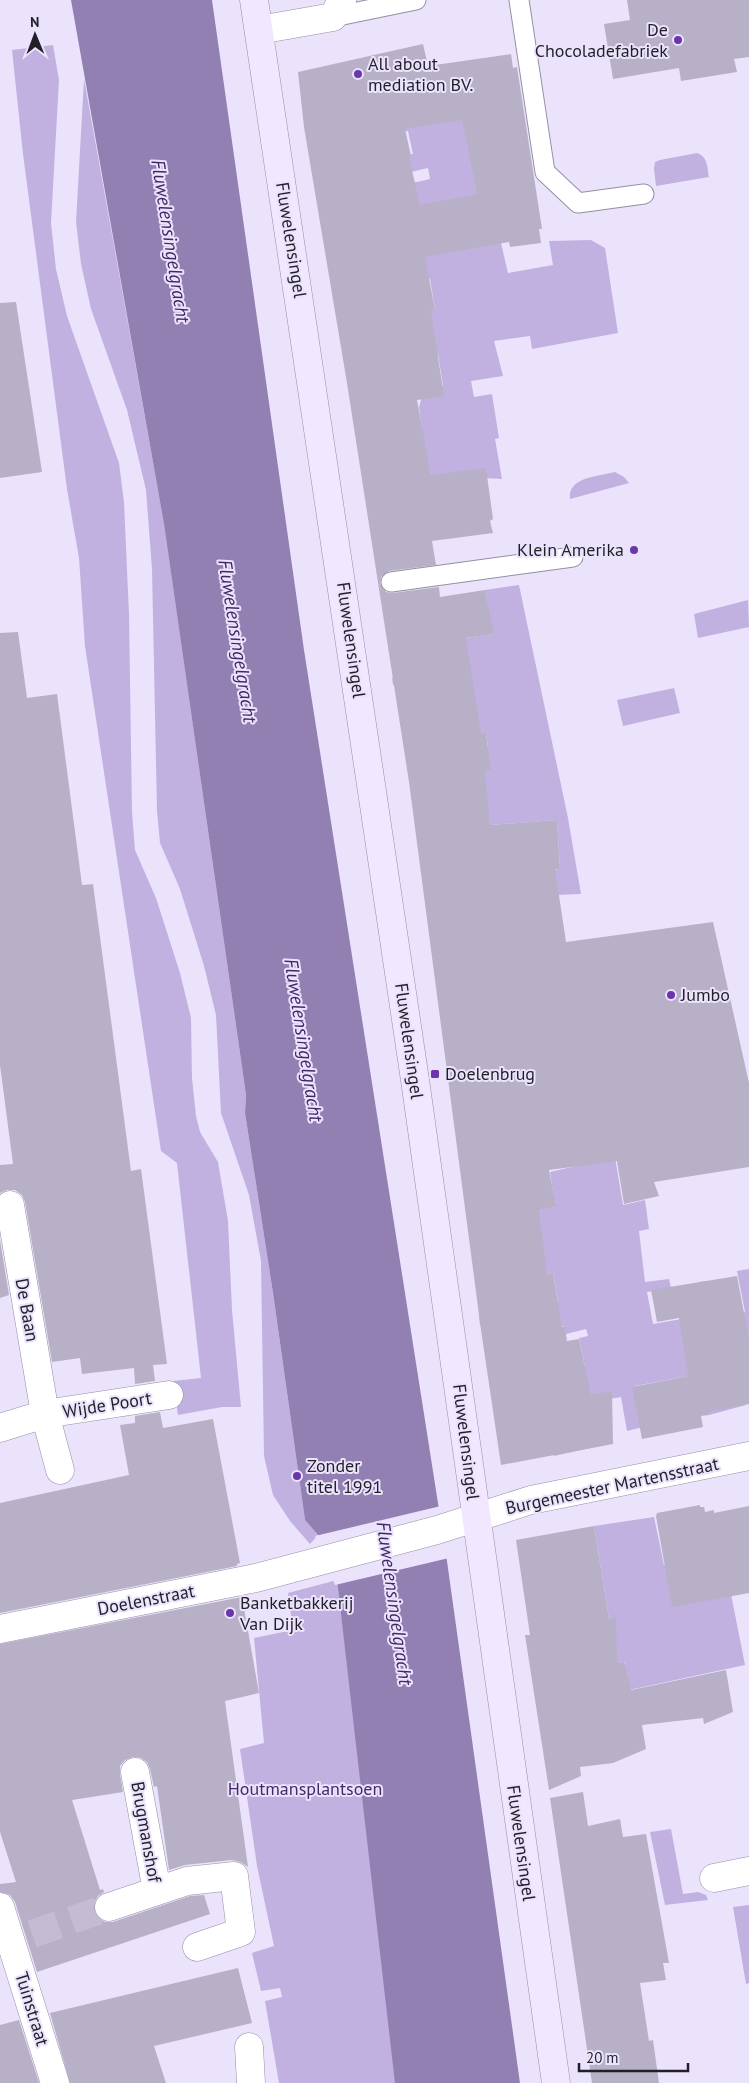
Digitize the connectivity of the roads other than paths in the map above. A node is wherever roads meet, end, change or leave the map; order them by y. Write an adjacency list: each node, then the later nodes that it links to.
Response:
1 (254, 0): 5 (main road, Fluwelensingel)
2 (416, 0): 4 (lane)
3 (518, 0): 6 (lane)
4 (338, 8): 5 (street)
5 (259, 30): 15 (main road, Fluwelensingel)
6 (644, 194)
7 (572, 557): 8 (lane)
8 (391, 582)
9 (10, 1205): 11 (street, De Baan)
10 (169, 1395): 11 (street, Wijde Poort)
11 (45, 1414): 12 (street, Wijde Poort); 14 (street, Wijde Poort)
12 (0, 1428)
13 (749, 1456): 15 (street, Burgemeester Martensstraat)
14 (60, 1470)
15 (476, 1517): 16 (street, Doelenstraat); 27 (main road, Fluwelensingel)
16 (0, 1629)
17 (135, 1772): 20 (street, Brugmanshof)
18 (749, 1871): 19 (street)
19 (714, 1878)
20 (157, 1891): 22 (street, Brugmanshof); 23 (street, Brugmanshof)
21 (0, 1907): 25 (street, Tuinstraat)
22 (109, 1907)
23 (197, 1947)
24 (249, 2047): 26 (street)
25 (55, 2083)
26 (251, 2083)
27 (556, 2083)

